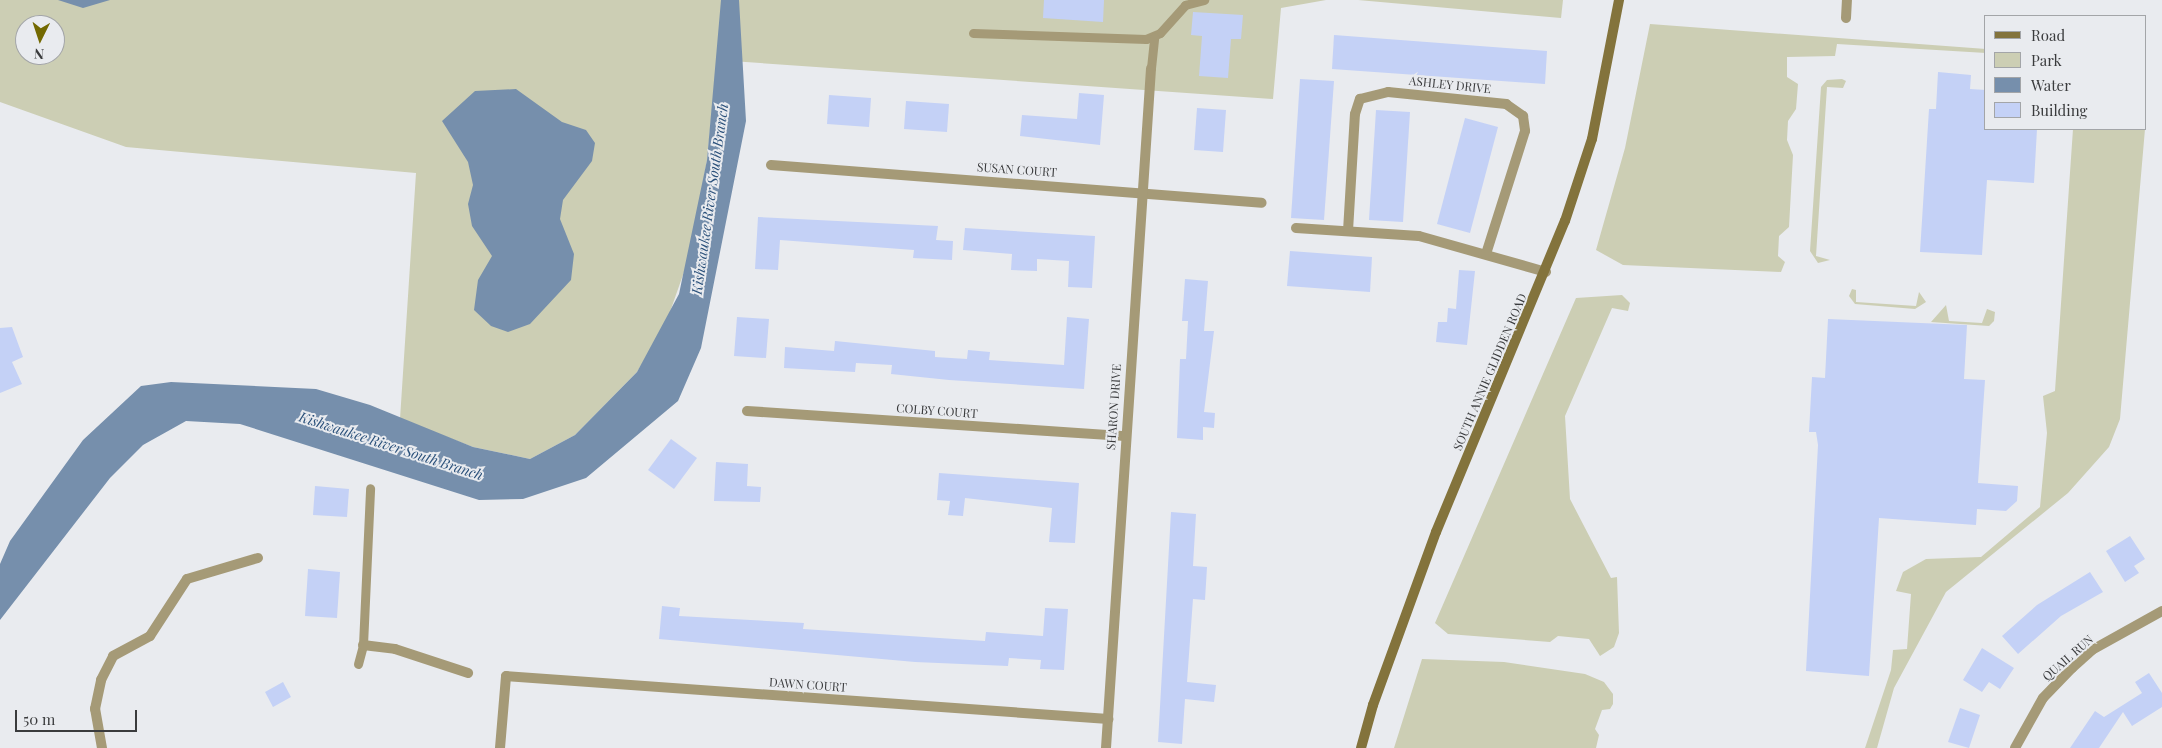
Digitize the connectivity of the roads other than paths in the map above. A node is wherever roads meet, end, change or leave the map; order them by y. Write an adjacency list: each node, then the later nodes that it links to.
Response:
1 (1204, 0): 6 (lane)
2 (1619, 0): 14 (main road, SOUTH ANNIE GLIDDEN ROAD)
3 (1847, 0): 4 (street)
4 (1846, 18)
5 (973, 33): 6 (lane)
6 (1154, 37): 7 (lane)
7 (1151, 68): 9 (street, SHARON DRIVE)
8 (771, 165): 9 (street, SUSAN COURT)
9 (1141, 191): 10 (street, SUSAN COURT); 16 (street, SHARON DRIVE)
10 (1262, 203)
11 (1296, 228): 12 (street)
12 (1348, 231): 13 (street); 13 (street, ASHLEY DRIVE)
13 (1486, 254): 14 (street)
14 (1546, 272): 27 (main road, SOUTH ANNIE GLIDDEN ROAD)
15 (746, 411): 16 (street, COLBY COURT)
16 (1125, 436): 23 (street, SHARON DRIVE)
17 (370, 488): 20 (lane)
18 (258, 558): 24 (street)
19 (2162, 611): 28 (street, QUAIL RUN)
20 (363, 645): 21 (lane); 22 (street)
21 (358, 664)
22 (468, 673)
23 (1108, 719): 25 (street, DAWN COURT); 26 (street, SHARON DRIVE)
24 (102, 748)
25 (500, 748)
26 (1106, 748)
27 (1361, 748)
28 (2015, 748)

